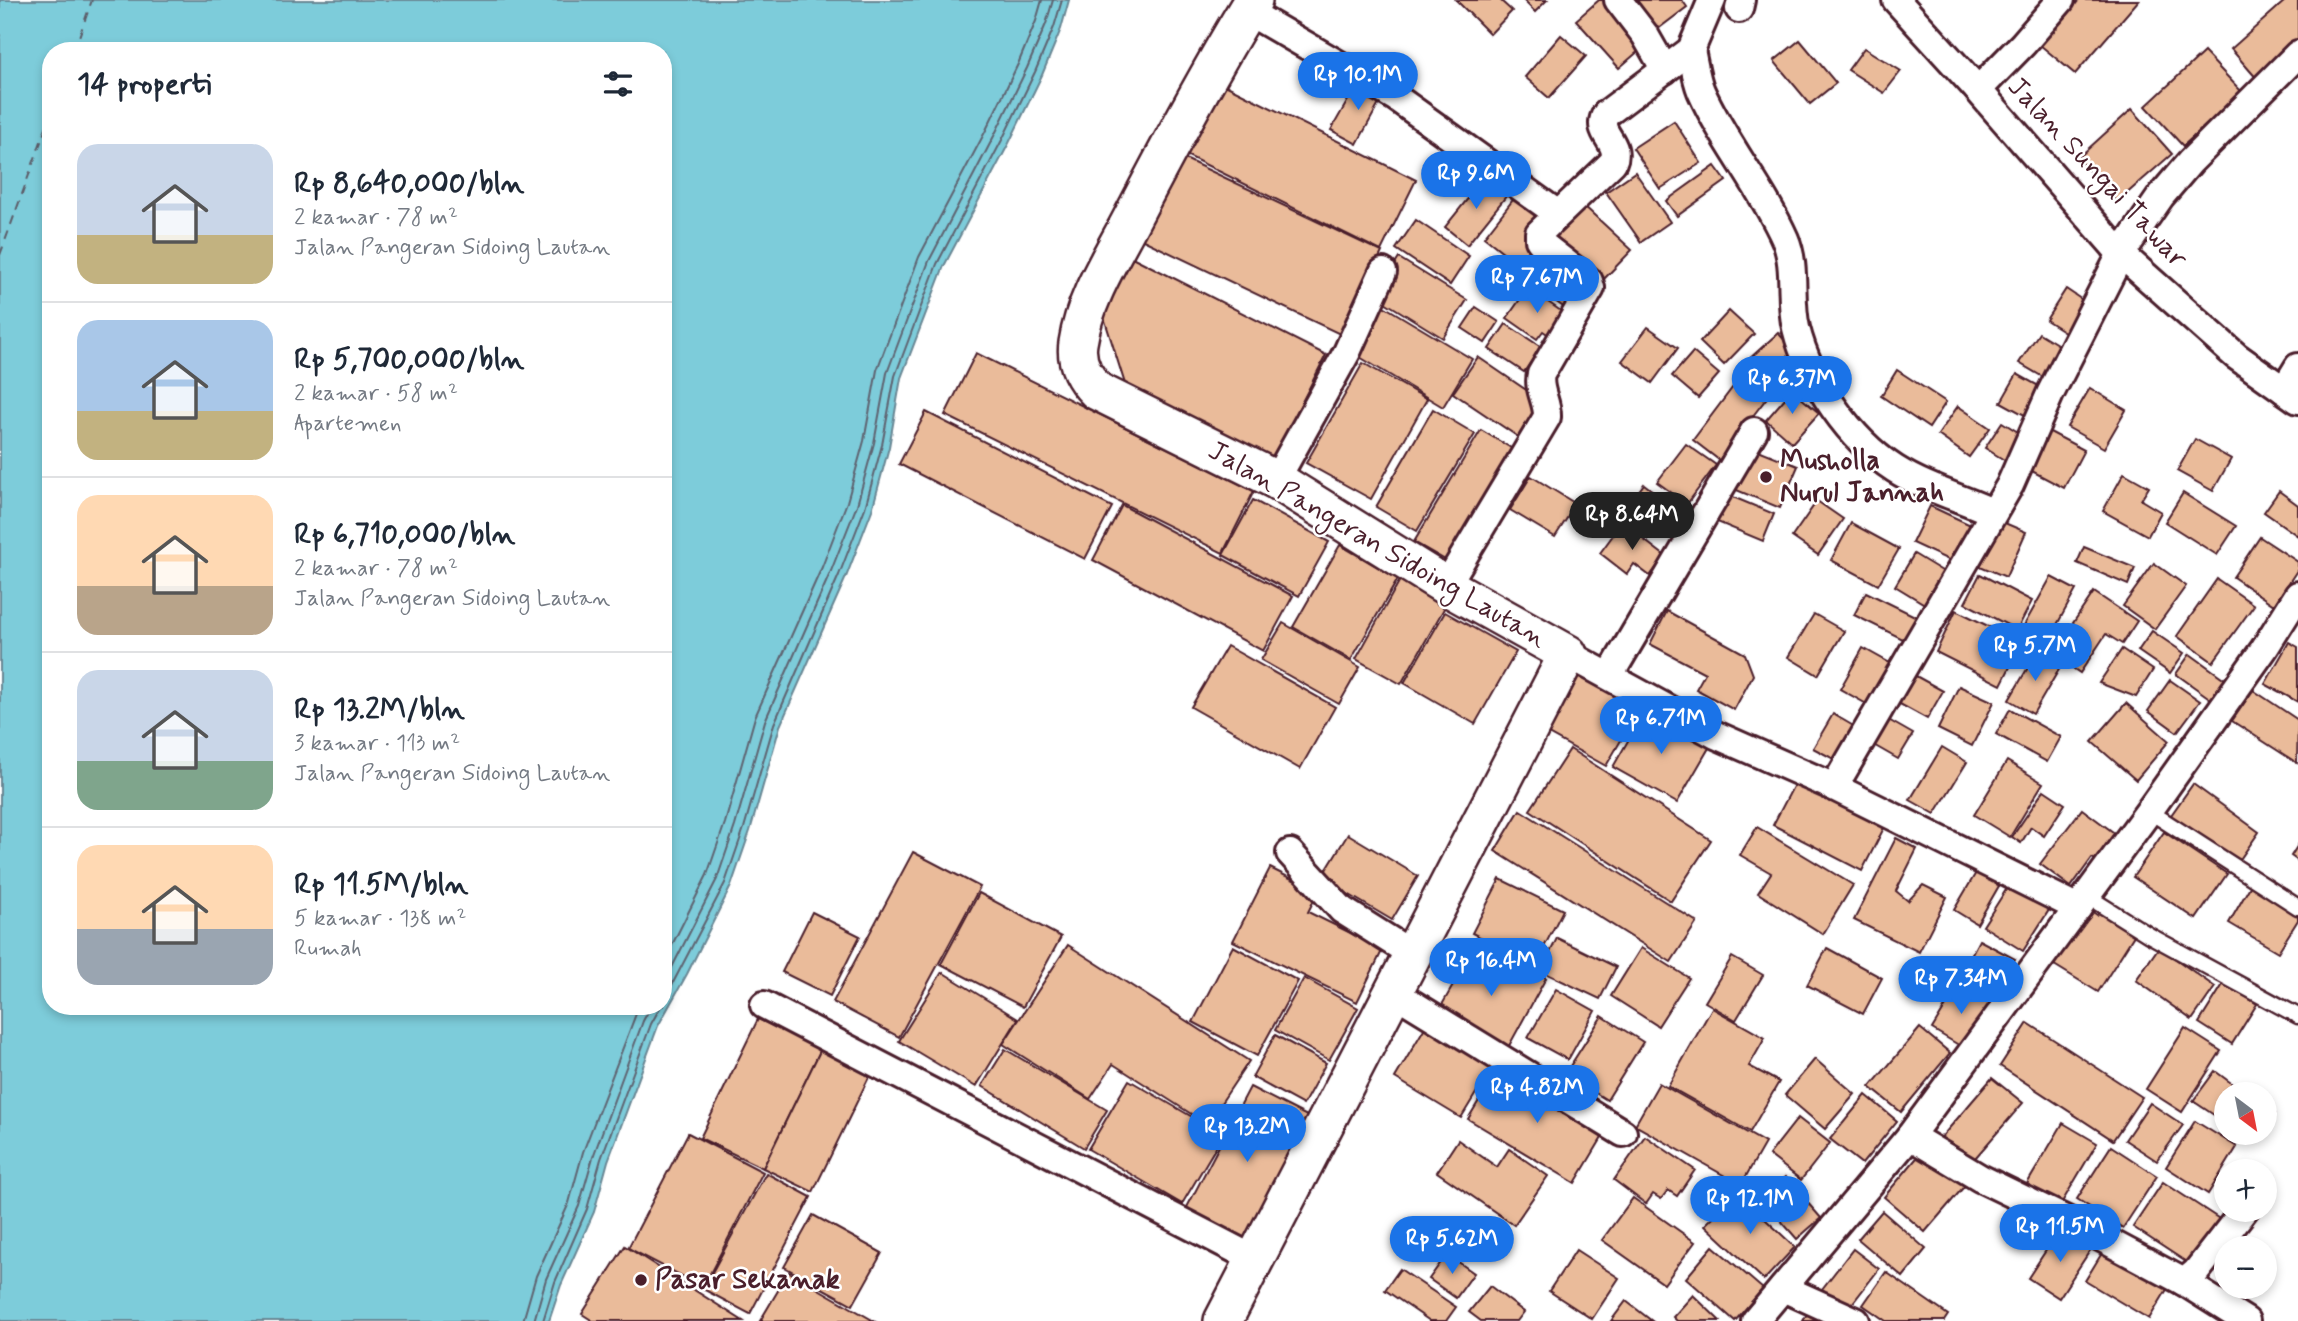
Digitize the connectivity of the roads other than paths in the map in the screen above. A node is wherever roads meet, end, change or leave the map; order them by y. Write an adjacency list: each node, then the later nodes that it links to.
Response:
1 (1618, 0): 8 (street)
2 (1712, 0): 6 (street)
3 (1896, 0): 9 (street, Jalan Sungai Tawar)
4 (2061, 0): 9 (street)
5 (1250, 5): 10 (street); 16 (street, Jalan Pangeran Sidoing Lautan)
6 (1691, 50): 8 (street); 17 (street)
7 (2298, 54): 11 (street)
8 (1665, 69): 10 (street)
9 (1978, 90): 11 (street, Jalan Sungai Tawar)
10 (1558, 214): 18 (street)
11 (2121, 254): 14 (street, Jalan Sungai Tawar); 17 (street)
12 (1384, 272): 16 (street)
13 (2298, 367): 14 (street)
14 (2291, 395)
15 (1754, 431): 21 (street)
16 (1276, 480): 18 (street, Jalan Pangeran Sidoing Lautan)
17 (1993, 511): 22 (street)
18 (1446, 586): 20 (street, Jalan Pangeran Sidoing Lautan)
19 (2298, 595): 23 (street)
20 (1568, 654): 21 (street); 27 (street, Jalan Pangeran Sidoing Lautan)
21 (1611, 676): 22 (street)
22 (1835, 787): 25 (street)
23 (2149, 811): 25 (street); 26 (lane)
24 (1290, 853): 27 (street)
25 (2082, 902): 30 (lane); 32 (street)
26 (2298, 907)
27 (1412, 954): 28 (street, Jalan Pangeran Sidoing Lautan)
28 (1393, 992): 31 (street); 34 (street, Jalan Pangeran Sidoing Lautan)
29 (764, 1005): 34 (street)
30 (2298, 1016)
31 (1623, 1133)
32 (1910, 1136): 35 (street); 36 (street)
33 (2235, 1222): 35 (street)
34 (1255, 1260): 37 (street, Jalan Pangeran Sidoing Lautan)
35 (2184, 1282): 40 (street)
36 (1783, 1288): 38 (street); 39 (street)
37 (1223, 1321)
38 (1755, 1321)
39 (1856, 1321)
40 (2246, 1321)

